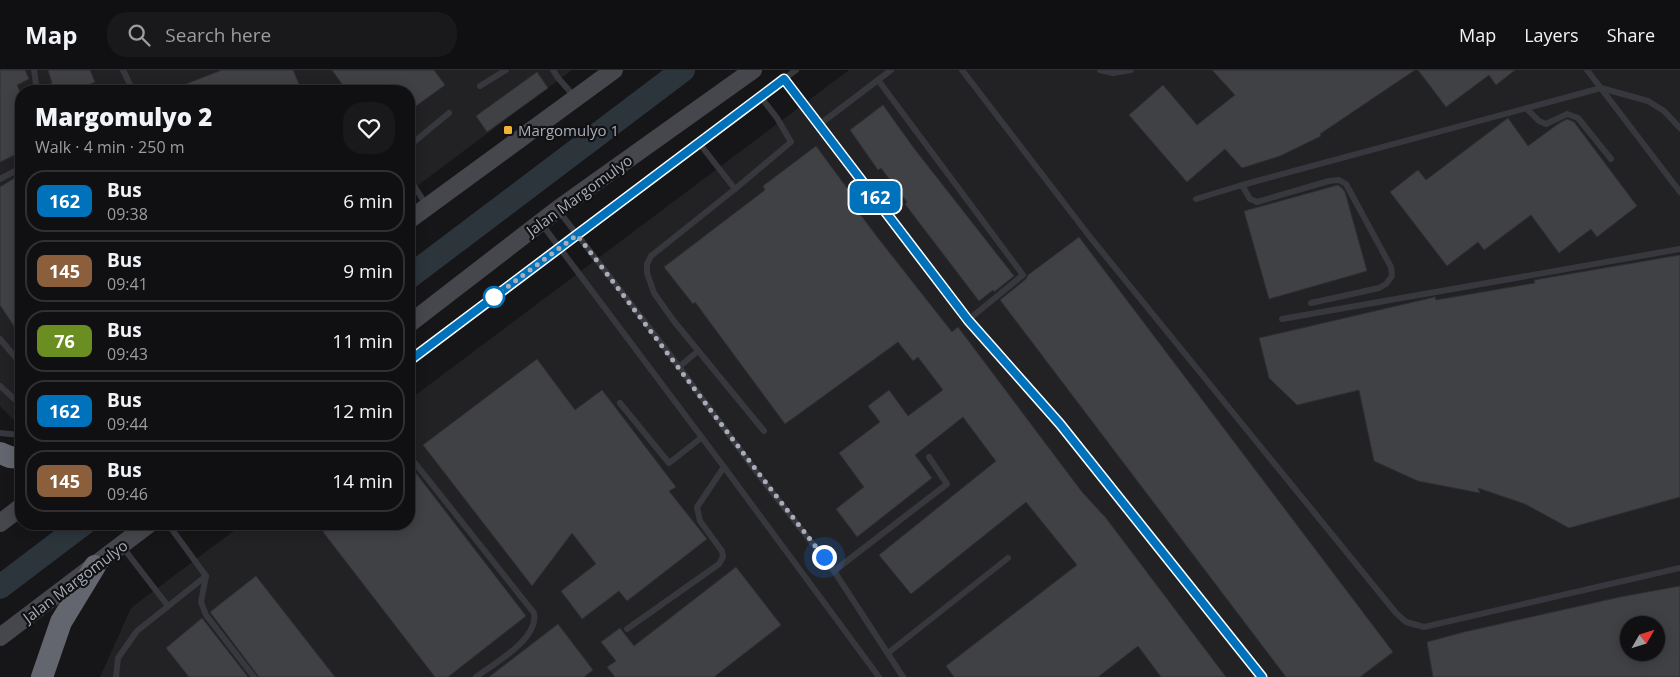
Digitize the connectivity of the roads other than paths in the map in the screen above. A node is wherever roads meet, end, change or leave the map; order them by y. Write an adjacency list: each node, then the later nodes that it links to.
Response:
1 (34, 70): 16 (lane)
2 (123, 70): 17 (lane)
3 (506, 70): 18 (lane)
4 (554, 70): 22 (lane)
5 (614, 70): 22 (main road)
6 (728, 70): 20 (main road)
7 (753, 70): 20 (main road, Jalan Margomulyo)
8 (796, 70): 14 (lane)
9 (891, 70): 15 (lane)
10 (962, 70): 72 (lane)
11 (1100, 70): 12 (lane)
12 (1131, 70)
13 (1588, 70): 19 (lane)
14 (784, 79): 21 (lane); 25 (lane)
15 (878, 80): 25 (lane); 47 (lane)
16 (36, 85)
17 (130, 85)
18 (480, 86)
19 (1601, 88): 23 (lane); 26 (lane); 35 (lane)
20 (722, 91): 38 (main road, Jalan Margomulyo)
21 (760, 96): 28 (lane); 34 (lane)
22 (576, 98): 37 (main road)
23 (1526, 108): 29 (lane); 32 (lane)
24 (449, 113): 27 (lane)
25 (820, 124): 47 (lane)
26 (1680, 128)
27 (415, 141)
28 (699, 143): 34 (lane); 41 (lane)
29 (1612, 159)
30 (15, 171): 31 (lane)
31 (0, 179)
32 (1242, 185): 36 (lane); 44 (lane)
33 (415, 187): 37 (lane)
34 (735, 189): 49 (lane)
35 (1680, 192)
36 (1196, 200)
37 (428, 206): 39 (main road)
38 (558, 209): 40 (main road, Jalan Margomulyo); 41 (lane)
39 (415, 216)
40 (540, 222): 42 (lane); 45 (main road, Jalan Margomulyo)
41 (577, 235): 42 (lane); 52 (lane)
42 (559, 248): 50 (lane); 59 (lane)
43 (1680, 249): 46 (lane)
44 (1311, 303)
45 (415, 319)
46 (1282, 319)
47 (968, 320): 85 (lane)
48 (0, 339): 51 (lane)
49 (698, 351): 52 (lane); 56 (lane)
50 (415, 356)
51 (15, 357)
52 (679, 367): 73 (lane)
53 (0, 386): 54 (lane)
54 (15, 400)
55 (620, 403): 59 (lane)
56 (764, 431)
57 (0, 433): 58 (lane)
58 (15, 434)
59 (701, 438): 64 (lane)
60 (0, 453): 61 (highway)
61 (15, 457)
62 (929, 457): 73 (lane)
63 (415, 463): 82 (lane)
64 (724, 467): 76 (lane); 83 (lane)
65 (15, 512): 66 (main road)
66 (0, 523)
67 (141, 530): 69 (main road, Jalan Margomulyo)
68 (172, 530): 74 (lane)
69 (121, 545): 71 (main road, Jalan Margomulyo); 75 (lane)
70 (1008, 558): 78 (lane)
71 (95, 566): 77 (main road, Jalan Margomulyo); 79 (highway)
72 (1680, 568)
73 (834, 571): 78 (lane)
74 (206, 576): 75 (lane); 81 (lane)
75 (168, 606): 80 (lane)
76 (627, 629)
77 (0, 637)
78 (888, 653): 84 (lane)
79 (42, 677)
80 (116, 677)
81 (254, 677)
82 (476, 677)
83 (879, 677)
84 (903, 677)
85 (1262, 677)

